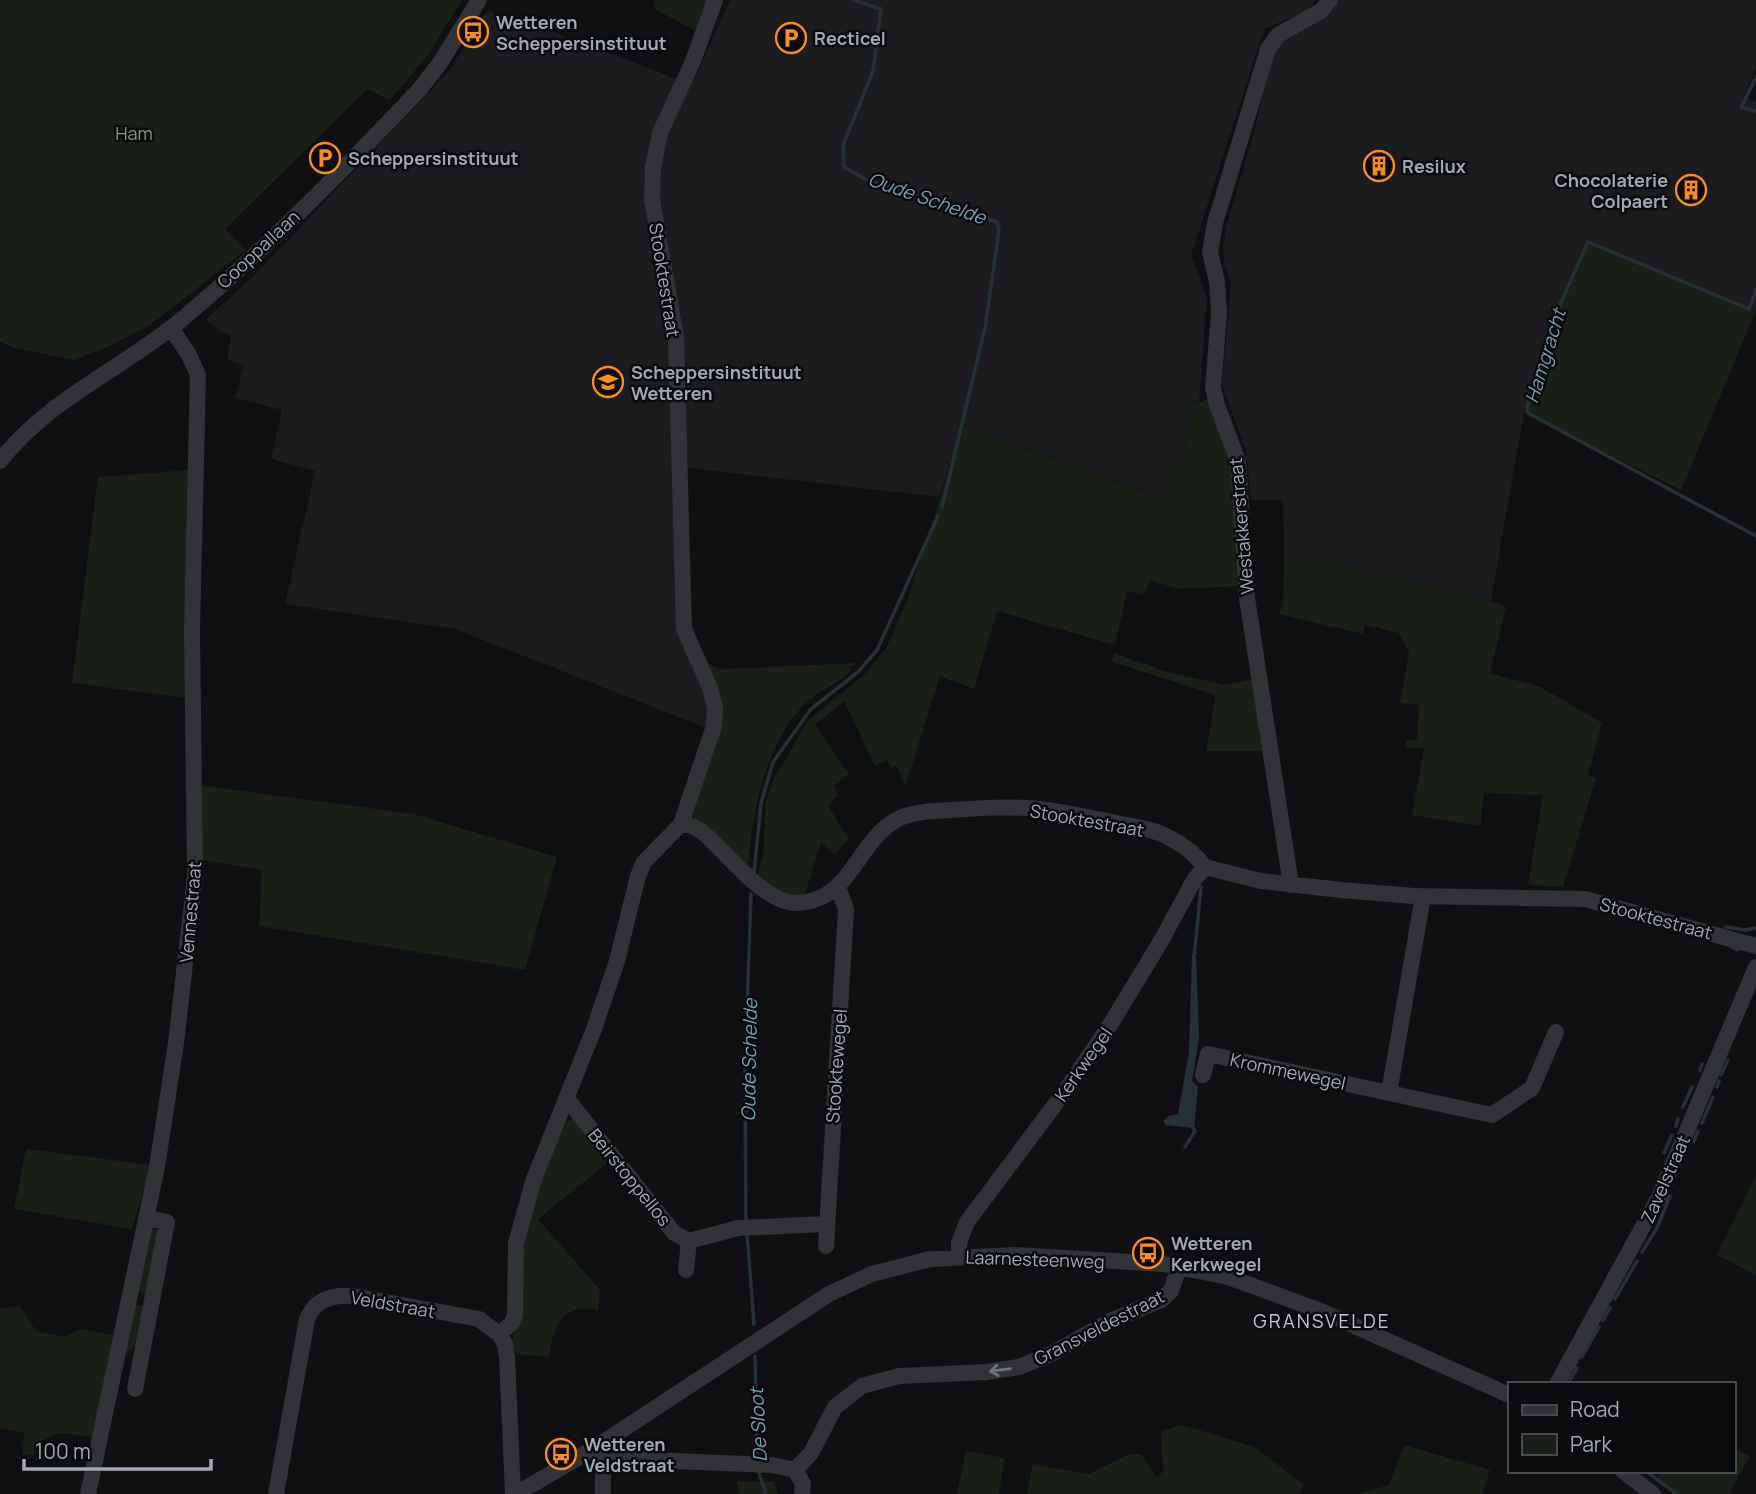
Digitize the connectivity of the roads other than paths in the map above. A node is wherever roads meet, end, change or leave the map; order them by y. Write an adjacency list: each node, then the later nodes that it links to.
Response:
1 (479, 0): 4 (street, Cooppallaan)
2 (715, 0): 6 (street, Stooktestraat)
3 (1330, 0): 8 (street, Westakkerstraat)
4 (171, 327): 5 (street, Cooppallaan); 17 (street, Vennestraat)
5 (1, 458)
6 (681, 824): 9 (street, Stooktestraat); 16 (street)
7 (1205, 867): 8 (street, Stooktestraat); 9 (street, Stooktestraat); 21 (street, Kerkwegel)
8 (1291, 885): 10 (street, Stooktestraat)
9 (838, 887): 18 (street, Stooktewegel)
10 (1423, 895): 11 (street, Stooktestraat); 15 (street)
11 (1756, 946)
12 (1756, 967): 29 (street, Zavelstraat)
13 (1556, 1032): 15 (street, Krommewegel)
14 (1203, 1075): 15 (street, Krommewegel)
15 (1389, 1093)
16 (567, 1099): 19 (street, Beirstoppellos); 26 (street)
17 (147, 1218): 24 (street, Vennestraat); 25 (street)
18 (826, 1224): 19 (street); 20 (street, Stooktewegel)
19 (689, 1241): 23 (street)
20 (826, 1246)
21 (958, 1256): 22 (street, Laarnesteenweg); 32 (street, Laarnesteenweg)
22 (1179, 1267): 31 (street, Laarnesteenweg); 34 (street, Gransveldestraat, one-way to 34)
23 (685, 1270)
24 (129, 1297): 25 (street); 28 (street, Vennestraat)
25 (152, 1302): 27 (street)
26 (499, 1334): 37 (street, Veldstraat); 38 (street)
27 (145, 1340): 28 (street); 30 (street)
28 (112, 1374): 36 (street, Vennestraat)
29 (1558, 1382)
30 (135, 1389)
31 (1508, 1395)
32 (593, 1449): 33 (street); 38 (street, Laarnesteenweg)
33 (603, 1463): 34 (street); 39 (street)
34 (795, 1470): 40 (street)
35 (1626, 1473): 41 (street)
36 (88, 1494)
37 (276, 1494)
38 (515, 1494)
39 (603, 1494)
40 (802, 1494)
41 (1653, 1494)

